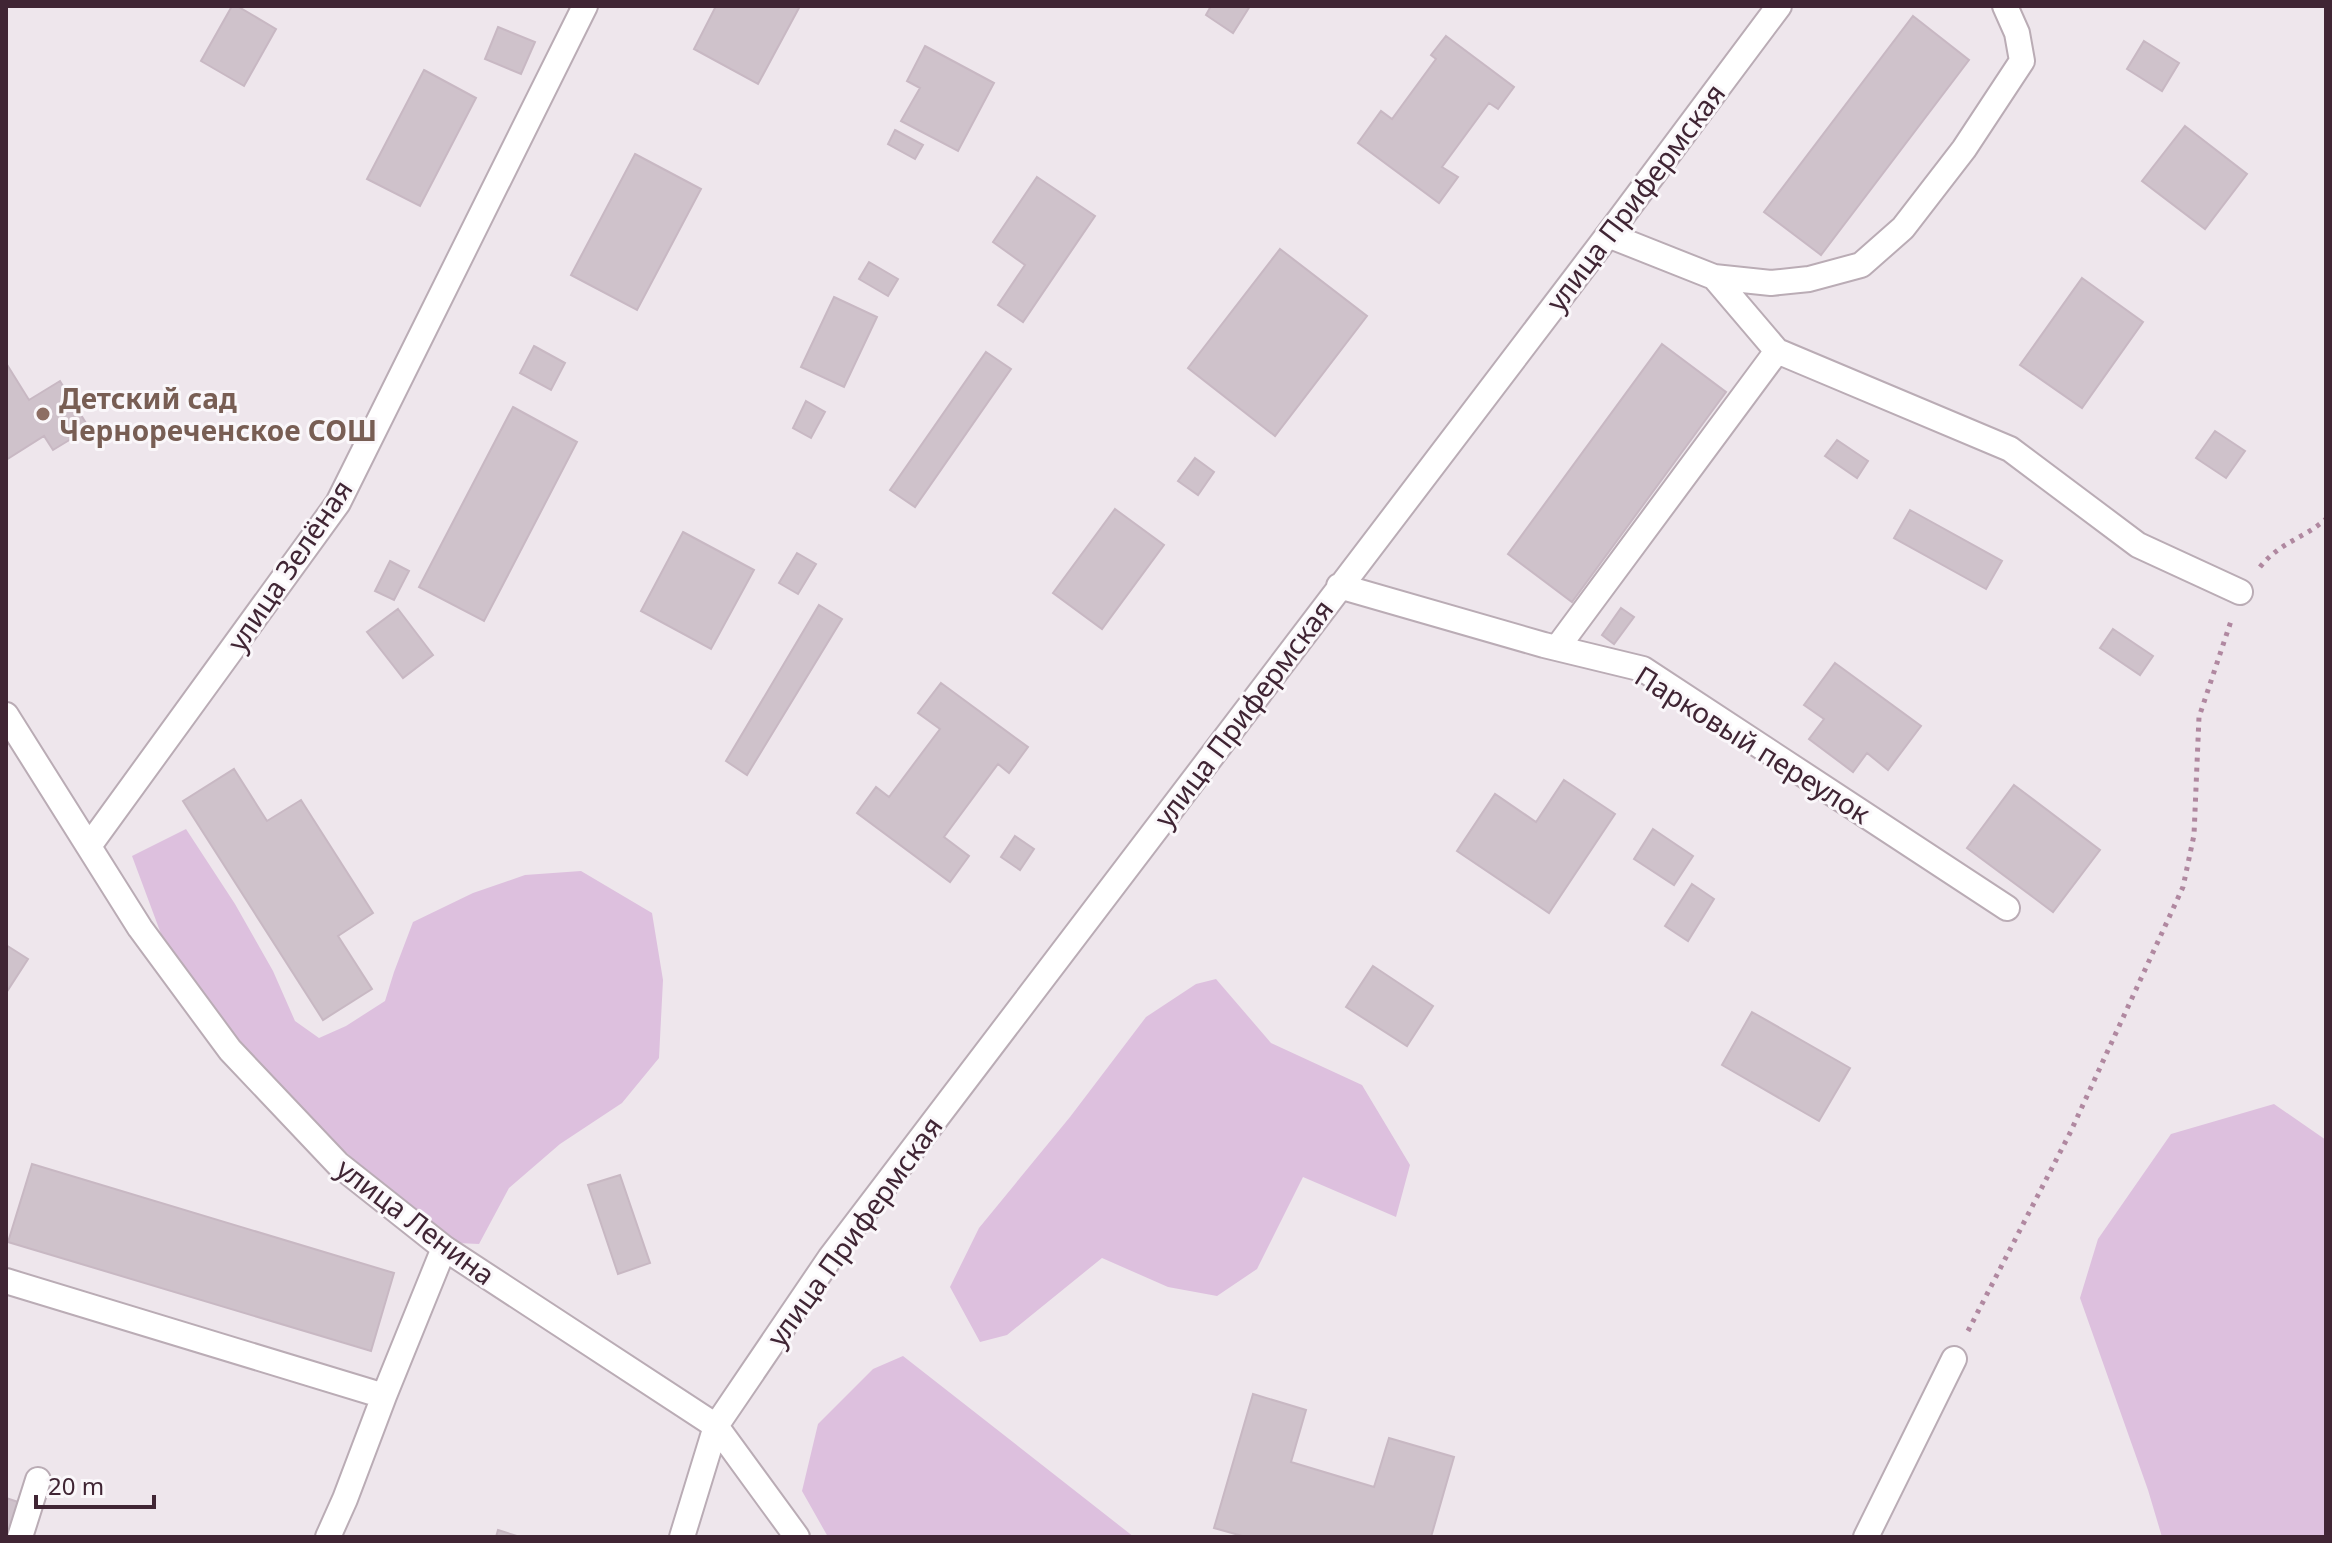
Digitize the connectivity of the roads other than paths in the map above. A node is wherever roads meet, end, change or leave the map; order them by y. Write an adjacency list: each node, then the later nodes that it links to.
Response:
1 (585, 6): 11 (street, улица Зелёная)
2 (1779, 6): 4 (street, улица Прифермская)
3 (2005, 6): 5 (street)
4 (1608, 235): 5 (street); 7 (street, улица Прифермская)
5 (1714, 277): 6 (street)
6 (1777, 351): 8 (street); 9 (street)
7 (1339, 586): 9 (street, Парковый переулок); 17 (street, улица Прифермская)
8 (2240, 592)
9 (1557, 648): 12 (street, Парковый переулок)
10 (9, 724): 11 (street, улица Ленина)
11 (89, 846): 13 (street, улица Ленина)
12 (2007, 908)
13 (444, 1248): 16 (street); 17 (street, улица Ленина)
14 (6, 1281): 16 (street)
15 (1954, 1359): 23 (street)
16 (384, 1396): 20 (street)
17 (716, 1426): 21 (street, улица Прифермская); 22 (street, улица Ленина)
18 (38, 1480): 19 (street)
19 (20, 1537)
20 (328, 1537)
21 (682, 1537)
22 (797, 1537)
23 (1866, 1537)

